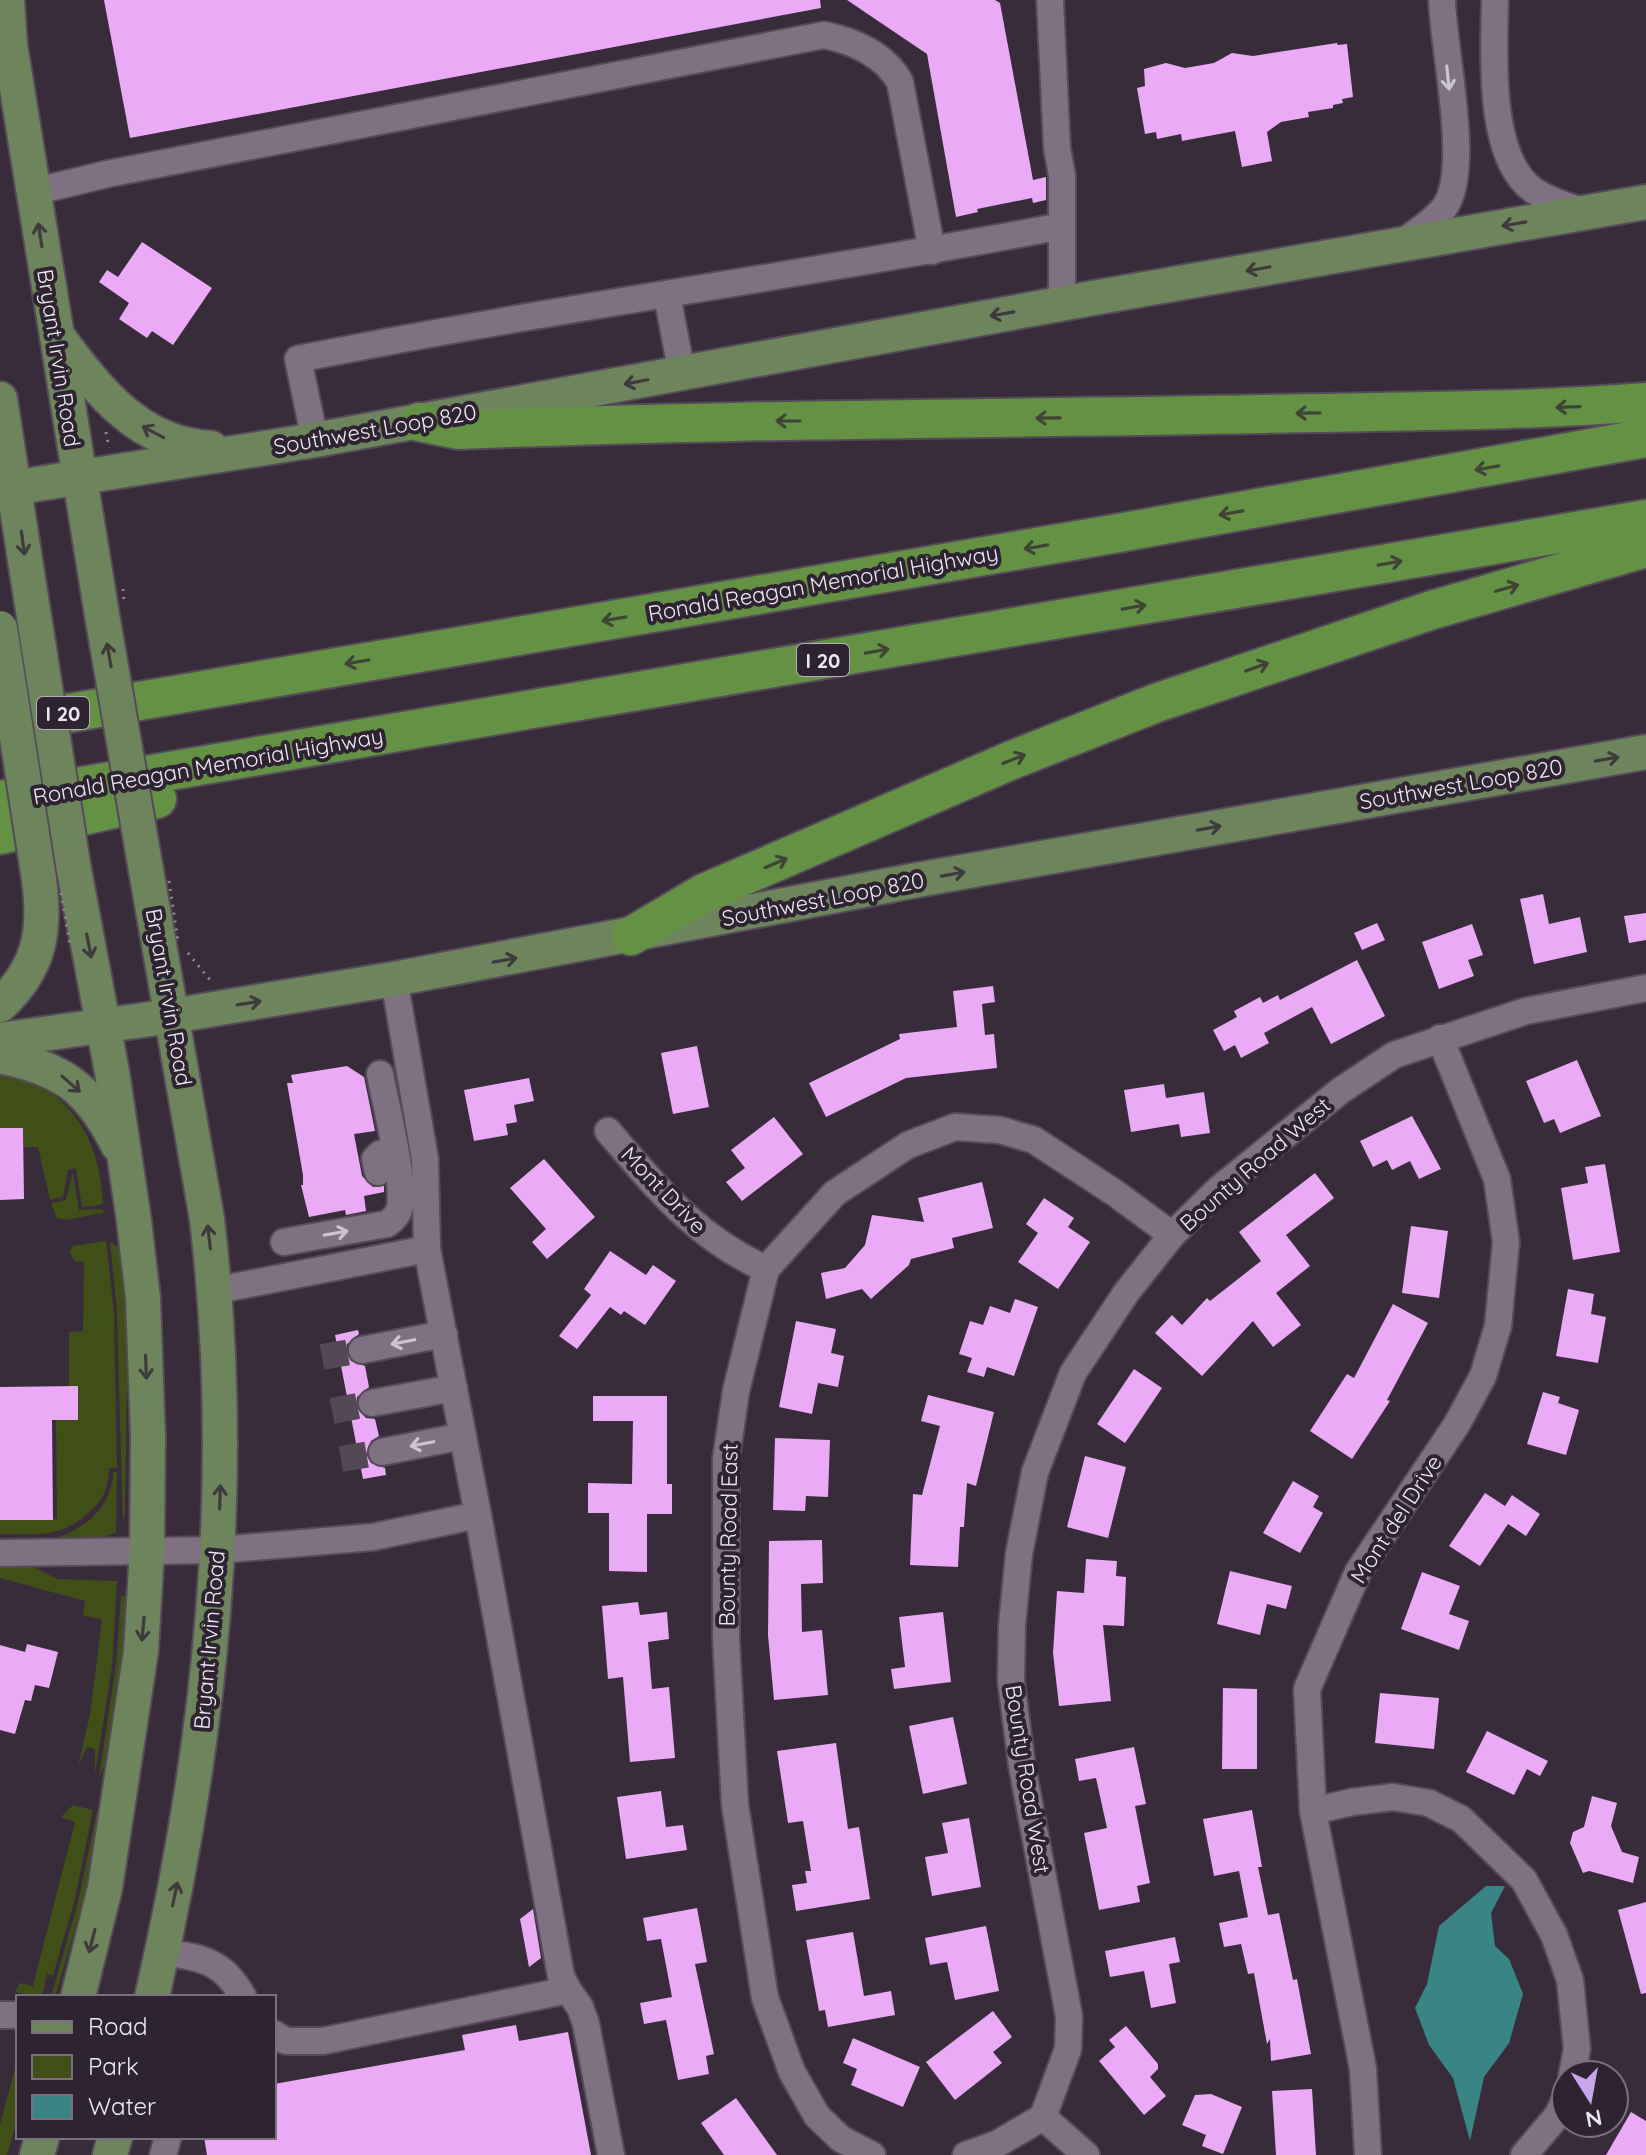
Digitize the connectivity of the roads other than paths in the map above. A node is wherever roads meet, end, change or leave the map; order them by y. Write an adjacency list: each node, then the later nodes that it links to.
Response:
1 (7, 0): 5 (main road, Bryant Irvin Road)
2 (1050, 0): 8 (street)
3 (1442, 0): 9 (street, one-way to 9)
4 (1495, 0): 7 (street)
5 (33, 192): 10 (street); 13 (main road, Bryant Irvin Road, one-way to 5)
6 (1646, 202): 7 (main road, Southwest Loop 820)
7 (1585, 212): 9 (main road, Southwest Loop 820, one-way to 9)
8 (1062, 226): 10 (street); 12 (street)
9 (1400, 244): 12 (main road, Southwest Loop 820, one-way to 12)
10 (932, 251): 11 (street)
11 (667, 295): 14 (street); 19 (street)
12 (1062, 304): 14 (main road, Southwest Loop 820, one-way to 14)
13 (55, 333): 20 (main road, one-way to 13); 21 (main road, Bryant Irvin Road)
14 (682, 374): 17 (main road, Southwest Loop 820, one-way to 17)
15 (0, 399): 22 (main road)
16 (1646, 402): 17 (highway, one-way to 17)
17 (419, 422): 19 (main road, Southwest Loop 820)
18 (1646, 438): 28 (highway, Ronald Reagan Memorial Highway / I 20, one-way to 28)
19 (315, 440): 20 (main road, Southwest Loop 820)
20 (255, 450): 21 (main road, Southwest Loop 820)
21 (78, 478): 22 (main road, Southwest Loop 820); 37 (main road, Bryant Irvin Road, one-way to 21, bridge)
22 (8, 489): 38 (main road, one-way to 38, bridge)
23 (1646, 519): 26 (highway, Ronald Reagan Memorial Highway / I 20, one-way to 23)
24 (1646, 543): 33 (highway, one-way to 24)
25 (0, 628): 36 (main road, bridge)
26 (788, 666): 31 (highway, Ronald Reagan Memorial Highway / I 20); 32 (highway)
27 (0, 698): 28 (highway)
28 (126, 702): 29 (highway, Ronald Reagan Memorial Highway / I 20)
29 (0, 725)
30 (1646, 752): 33 (main road, Southwest Loop 820, one-way to 30)
31 (0, 800)
32 (0, 835)
33 (631, 936): 34 (main road, Southwest Loop 820, one-way to 33)
34 (394, 979): 37 (main road, Southwest Loop 820, one-way to 34); 44 (street)
35 (1639, 993): 39 (street, Bounty Road West)
36 (0, 1005)
37 (172, 1016): 38 (main road, Southwest Loop 820); 52 (main road, Bryant Irvin Road, one-way to 37)
38 (103, 1024): 40 (main road, Southwest Loop 820); 46 (main road)
39 (1440, 1038): 48 (street, Bounty Road West); 63 (street, Mont del Drive)
40 (0, 1040)
41 (0, 1056): 46 (main road, one-way to 46)
42 (380, 1074): 45 (street)
43 (608, 1131): 51 (street, Mont Drive)
44 (420, 1133): 45 (street); 50 (street)
45 (394, 1144): 47 (street); 47 (street)
46 (127, 1164): 61 (main road, one-way to 61)
47 (387, 1224): 49 (street, one-way to 47)
48 (1172, 1235): 51 (street, Bounty Road East); 71 (street, Bounty Road West)
49 (284, 1242)
50 (427, 1249): 52 (street); 53 (street)
51 (766, 1269): 74 (street, Bounty Road East)
52 (213, 1291): 60 (main road, Bryant Irvin Road, one-way to 52)
53 (444, 1334): 54 (street, one-way to 54); 55 (street)
54 (362, 1350)
55 (454, 1388): 56 (street); 57 (street)
56 (372, 1403)
57 (463, 1436): 58 (street, one-way to 58); 59 (street)
58 (382, 1452)
59 (478, 1515): 60 (street); 65 (street)
60 (218, 1550): 61 (street); 64 (main road, Bryant Irvin Road, one-way to 60)
61 (147, 1551): 62 (street); 66 (main road, one-way to 66)
62 (0, 1553)
63 (1313, 1811): 70 (street); 77 (street, Mont del Drive)
64 (163, 1952): 67 (main road, Bryant Irvin Road); 68 (street)
65 (568, 1990): 69 (street); 73 (street)
66 (78, 1995)
67 (152, 1995)
68 (242, 1995)
69 (276, 2035)
70 (1575, 2059)
71 (1043, 2117): 75 (street); 76 (street)
72 (1550, 2124): 78 (street)
73 (611, 2155)
74 (872, 2155)
75 (966, 2155)
76 (1086, 2155)
77 (1368, 2155)
78 (1524, 2155)

